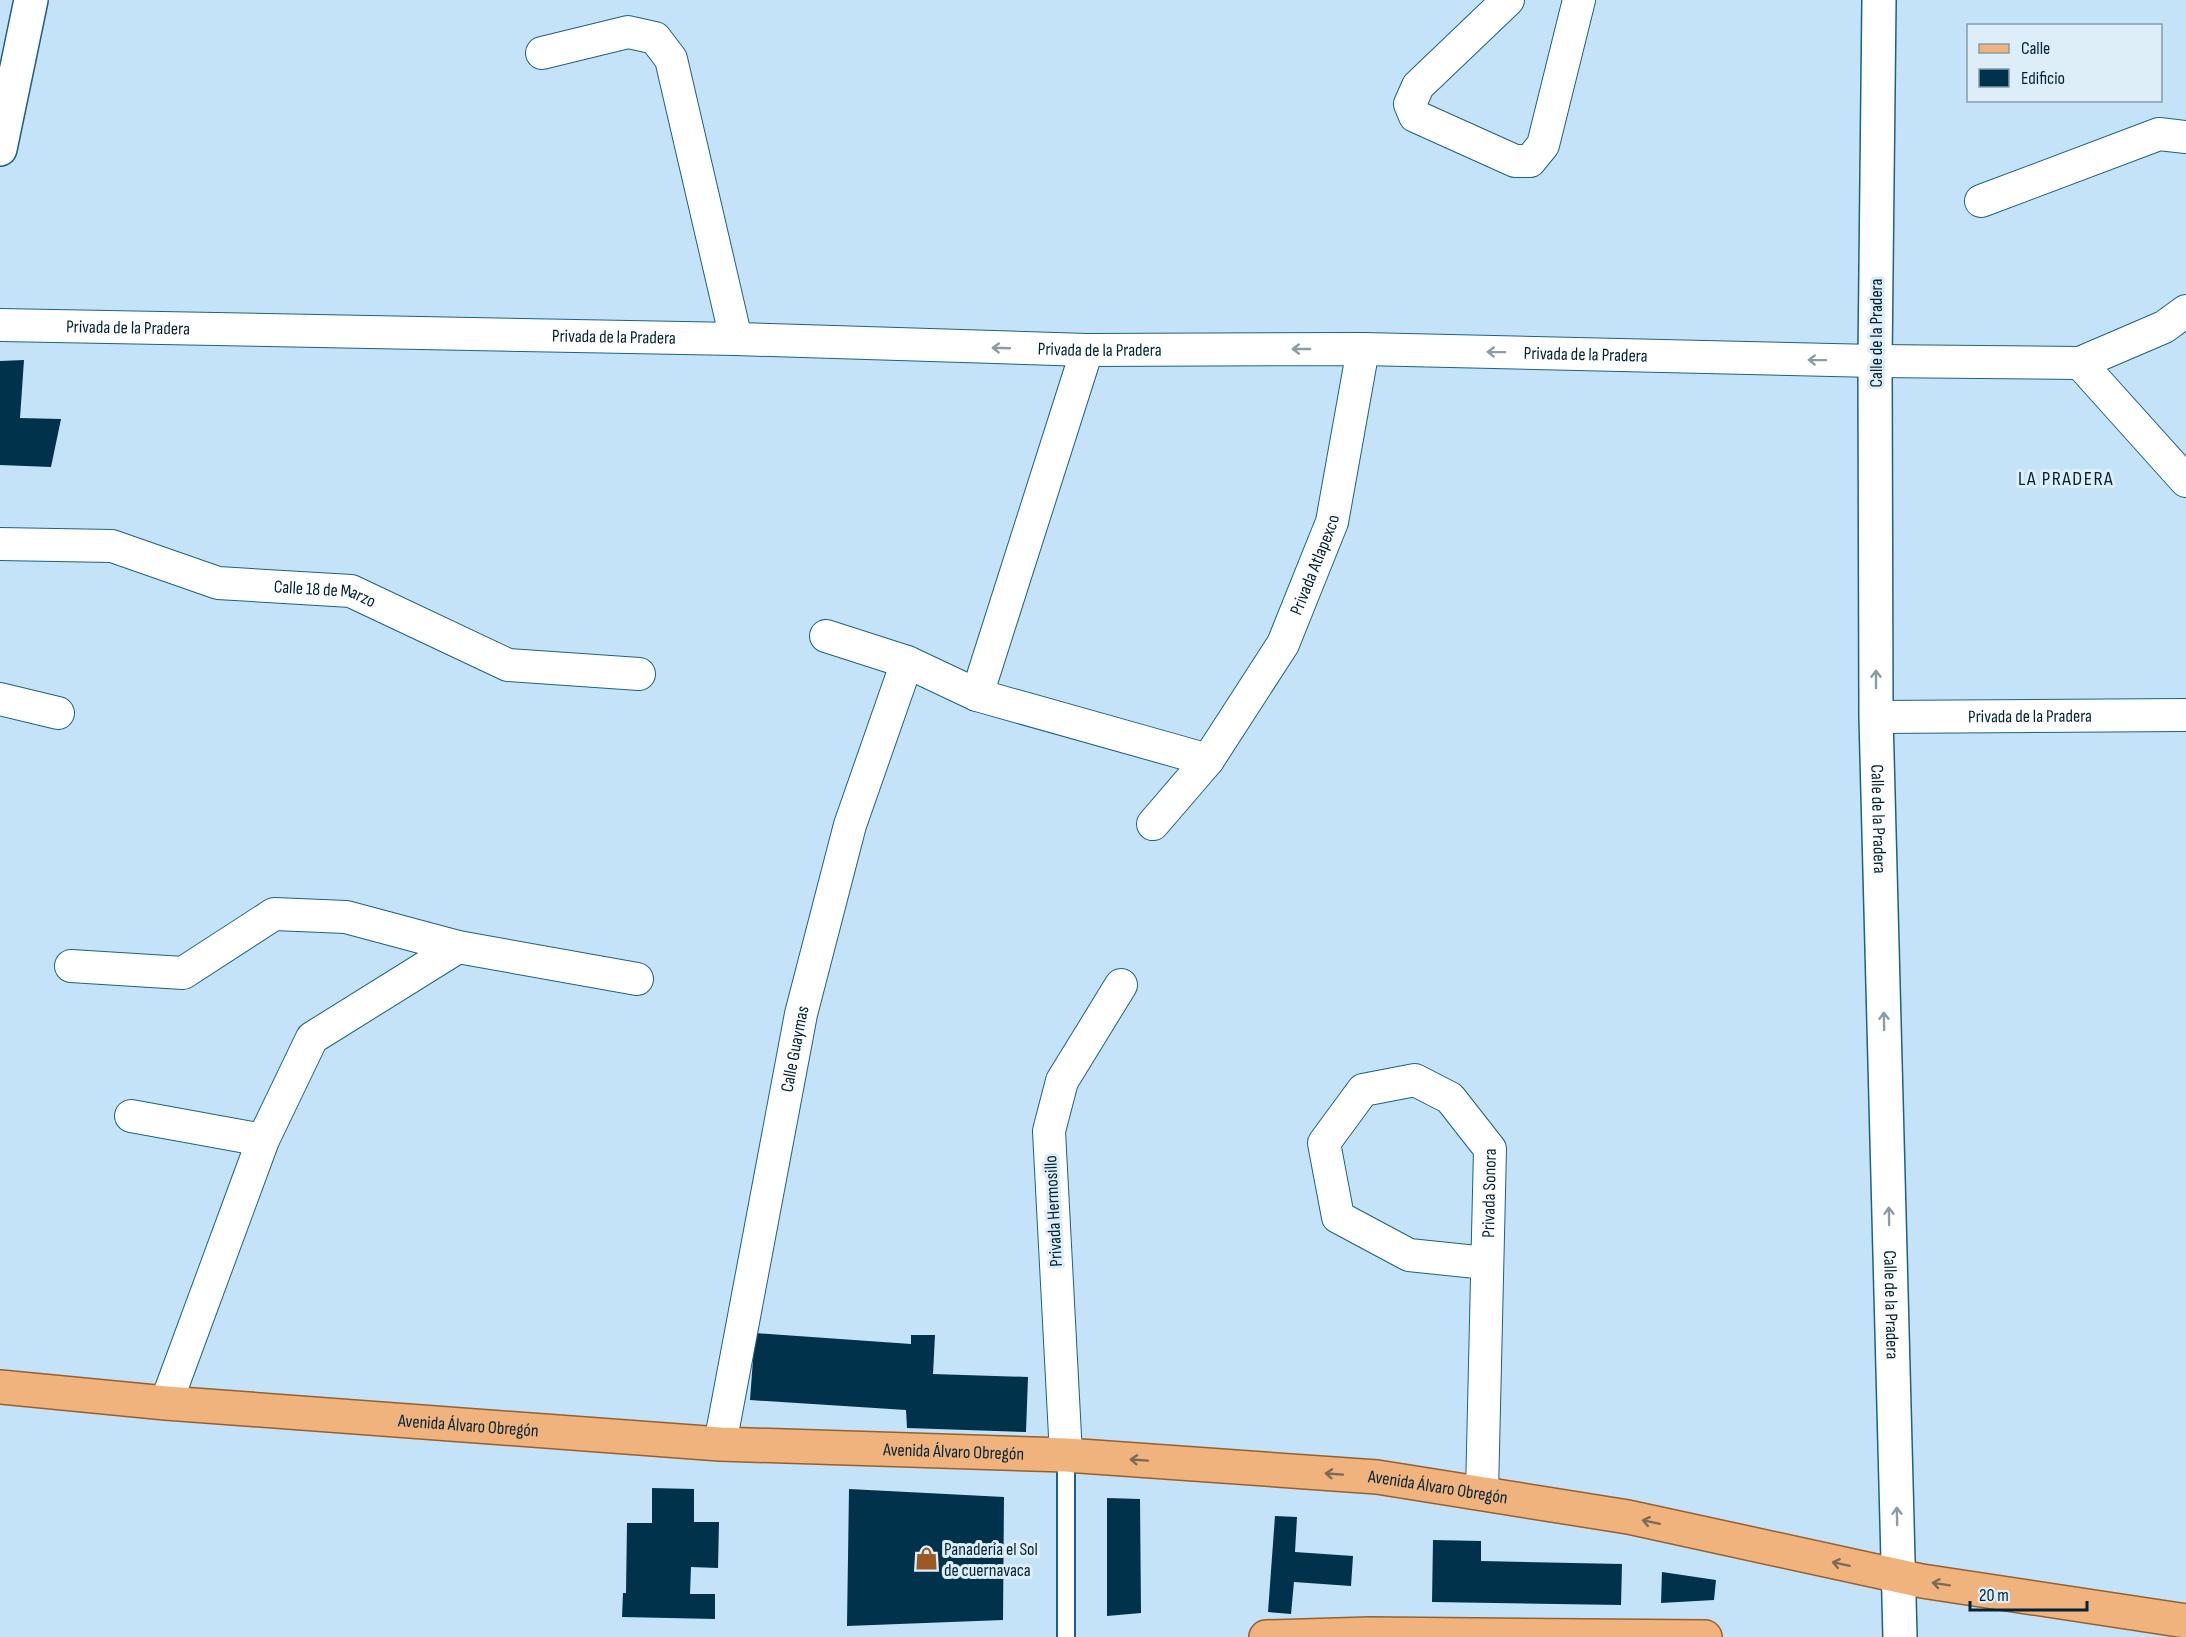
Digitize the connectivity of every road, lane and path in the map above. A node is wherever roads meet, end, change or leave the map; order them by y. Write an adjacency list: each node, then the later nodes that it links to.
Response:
1 (31, 0): 7 (street)
2 (1508, 0): 3 (street)
3 (1580, 0)
4 (1880, 0): 14 (street, Calle de la Pradera)
5 (542, 53): 11 (street)
6 (2186, 137): 8 (street)
7 (1, 142)
8 (1981, 201)
9 (2186, 311): 15 (street, Privada de la Pradera)
10 (0, 325): 11 (street, Privada de la Pradera)
11 (736, 339): 13 (street, Privada de la Pradera, one-way to 11)
12 (1363, 348): 13 (street, Privada de la Pradera, one-way to 13); 14 (street, Privada de la Pradera, one-way to 12); 26 (street, Privada Atlapexco)
13 (1087, 350): 21 (street)
14 (1875, 361): 15 (street, Privada de la Pradera); 25 (street, Calle de la Pradera, one-way to 14)
15 (2080, 363): 16 (street)
16 (2186, 481)
17 (0, 544): 20 (street, Calle 18 de Marzo)
18 (826, 636): 19 (street)
19 (907, 662): 21 (street); 37 (street, Calle Guaymas)
20 (639, 674)
21 (977, 695): 26 (street)
22 (0, 699): 23 (street)
23 (58, 713)
24 (2186, 715): 25 (street, Privada de la Pradera)
25 (1876, 717): 40 (street, Calle de la Pradera, one-way to 25)
26 (1208, 760): 27 (street, Privada Atlapexco)
27 (1153, 824)
28 (458, 947): 29 (street); 30 (street); 33 (street)
29 (71, 966)
30 (637, 979)
31 (1121, 985): 38 (street, Privada Hermosillo)
32 (131, 1116): 33 (street)
33 (263, 1140): 36 (street)
34 (1486, 1263): 34 (street, Privada Sonora); 39 (street, Privada Sonora)
35 (0, 1387): 36 (main road, Avenida Álvaro Obregón)
36 (166, 1403): 37 (main road, Avenida Álvaro Obregón)
37 (720, 1444): 38 (main road, Avenida Álvaro Obregón)
38 (1066, 1455): 39 (main road, Avenida Álvaro Obregón, one-way to 38); 42 (lane)
39 (1482, 1493): 40 (main road, Avenida Álvaro Obregón, one-way to 39)
40 (1899, 1576): 41 (main road, Avenida Álvaro Obregón, one-way to 40); 45 (street, Calle de la Pradera)
41 (2186, 1621)
42 (1066, 1637)
43 (1266, 1637): 44 (main road)
44 (1705, 1637)
45 (1900, 1637)

